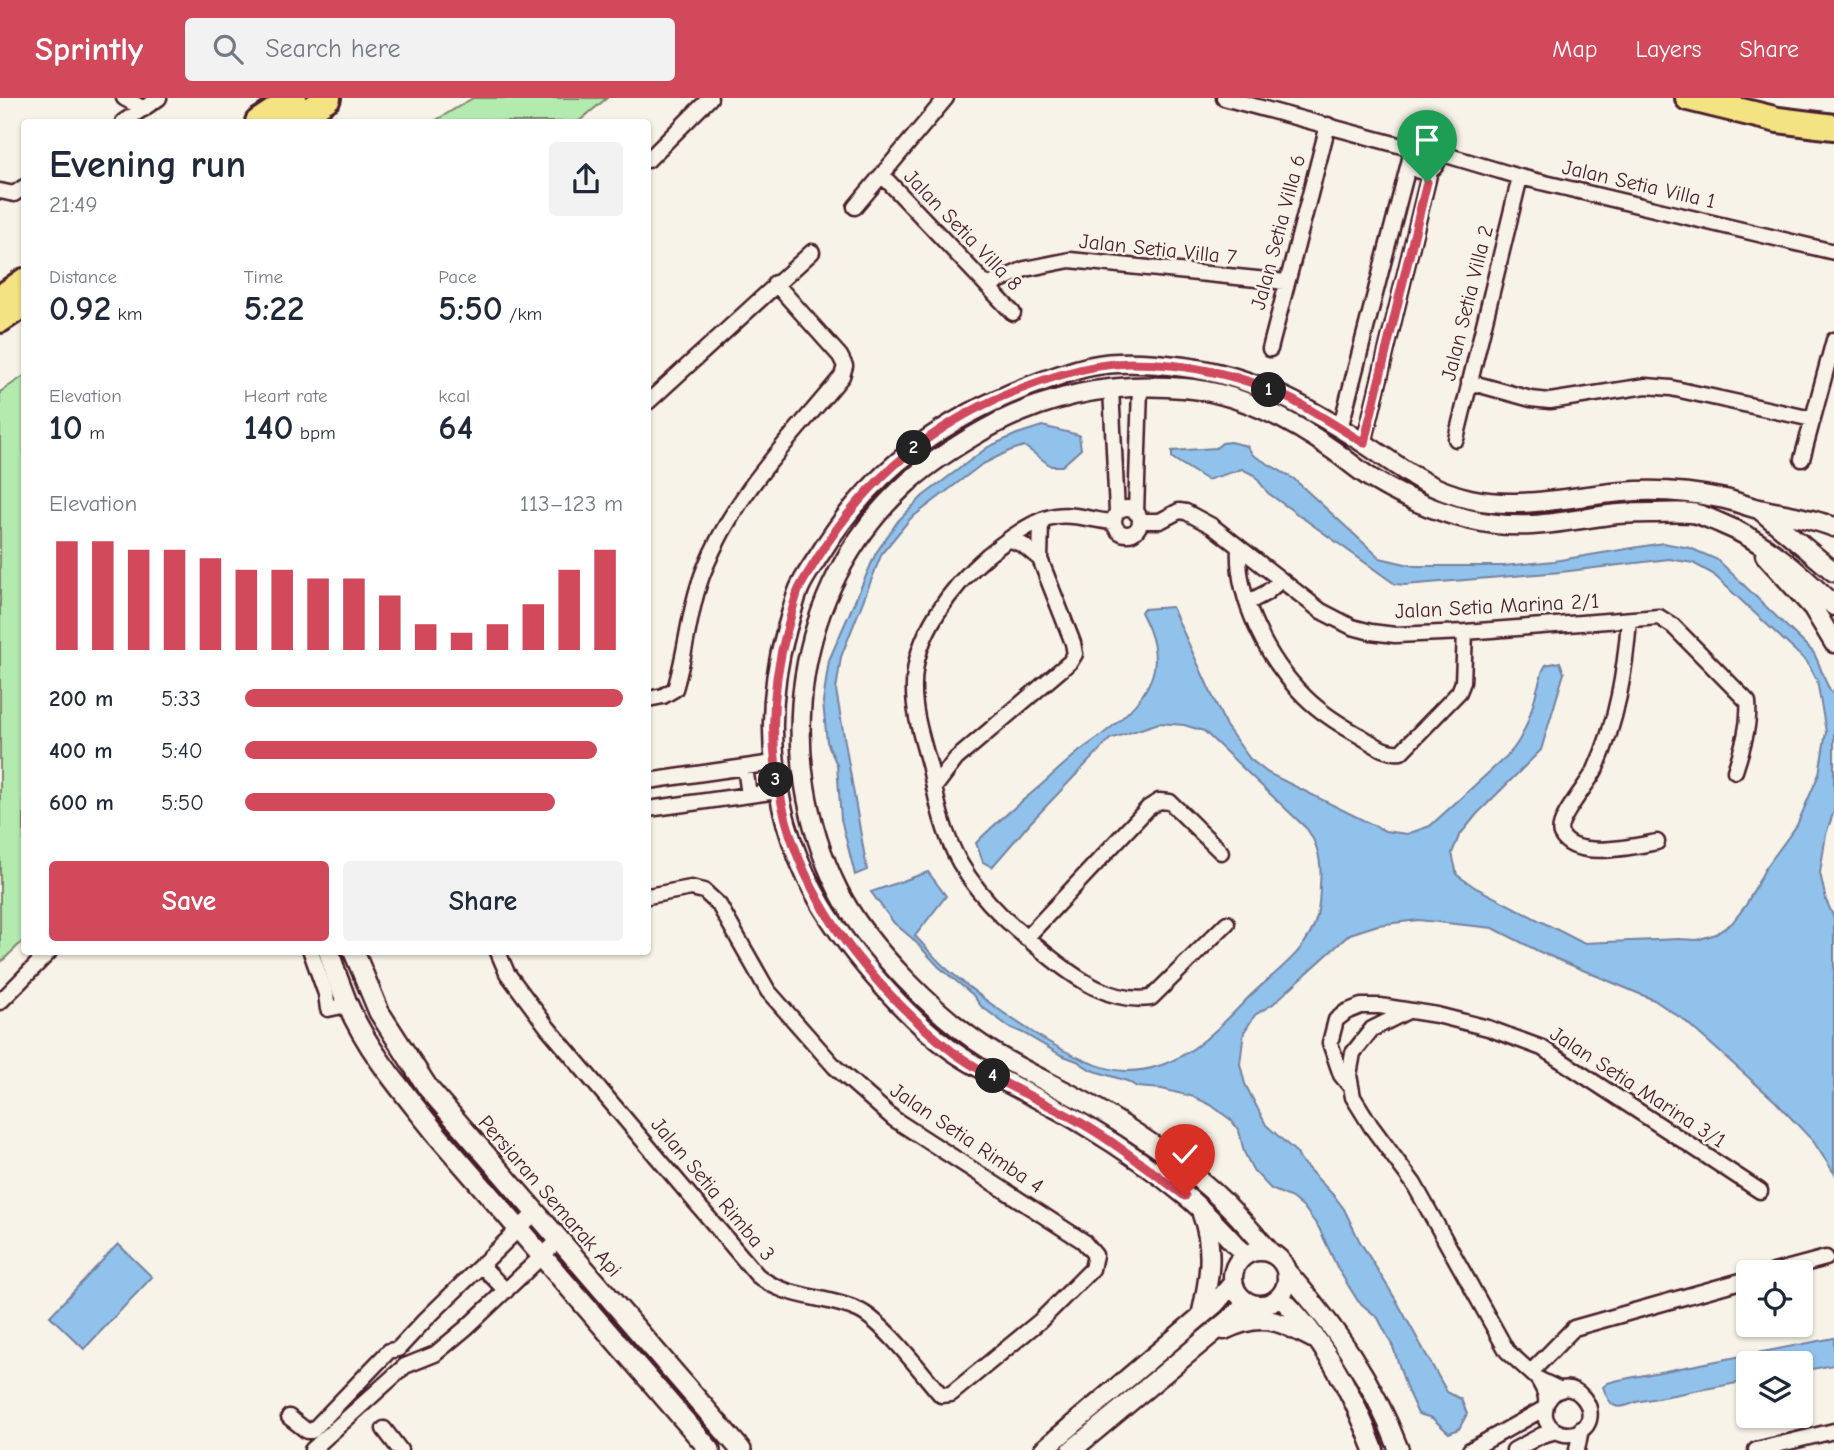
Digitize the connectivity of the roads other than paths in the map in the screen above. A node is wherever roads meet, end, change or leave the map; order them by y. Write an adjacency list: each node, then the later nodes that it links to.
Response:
1 (124, 98): 10 (street)
2 (159, 98): 10 (street)
3 (294, 98): 12 (highway)
4 (328, 98): 13 (highway)
5 (710, 98): 18 (street)
6 (946, 98): 20 (street)
7 (1224, 98): 14 (street)
8 (1688, 98): 15 (highway)
9 (1751, 98): 15 (highway)
10 (144, 109): 11 (street)
11 (128, 119)
12 (262, 119)
13 (296, 119)
14 (1328, 125): 17 (street); 27 (street, Jalan Setia Villa 6)
15 (1834, 126)
16 (1436, 152): 17 (street); 19 (street); 21 (street, Jalan Setia Villa 1)
17 (1412, 154): 19 (street); 42 (street)
18 (651, 157)
19 (1430, 171): 44 (street)
20 (883, 176): 24 (street); 30 (street, Jalan Setia Villa 8)
21 (1520, 177): 26 (street, Jalan Setia Villa 1); 37 (street, Jalan Setia Villa 2)
22 (21, 189): 23 (street)
23 (0, 191)
24 (855, 207)
25 (812, 252): 29 (street)
26 (1834, 253)
27 (1286, 282): 30 (street, Jalan Setia Villa 7); 36 (street, Jalan Setia Villa 6)
28 (21, 283): 31 (highway)
29 (775, 283): 40 (street); 62 (street)
30 (987, 286): 33 (street, Jalan Setia Villa 8)
31 (0, 298)
32 (21, 306): 34 (highway)
33 (1013, 313)
34 (0, 320)
35 (1834, 340): 41 (street)
36 (1270, 349)
37 (1469, 382): 41 (street); 43 (street, Jalan Setia Villa 2)
38 (1111, 388): 39 (street); 47 (street); 94 (street)
39 (1140, 388): 48 (street); 51 (street)
40 (651, 399)
41 (1812, 419): 45 (street)
42 (1340, 429): 44 (street); 65 (street)
43 (1456, 439)
44 (1364, 443): 46 (street)
45 (1802, 459)
46 (1760, 510): 50 (street); 55 (street)
47 (1115, 517): 48 (street); 48 (street); 49 (street)
48 (1138, 517): 53 (street, Jalan Setia Marina 2/1)
49 (1041, 522): 52 (street); 54 (street)
50 (1834, 527)
51 (1745, 533): 58 (street); 61 (street)
52 (1009, 539): 54 (street); 63 (street)
53 (1240, 547): 56 (street, Jalan Setia Marina 2/1); 57 (street)
54 (1040, 559): 64 (street)
55 (1834, 572)
56 (1280, 581): 57 (street); 60 (street, Jalan Setia Marina 2/1)
57 (1248, 602): 60 (street)
58 (1834, 606)
59 (1629, 620): 60 (street, Jalan Setia Marina 2/1); 67 (street, Jalan Setia Marina 2/1); 73 (street)
60 (1465, 632)
61 (1834, 643)
62 (651, 698)
63 (925, 750): 64 (street); 69 (street)
64 (956, 759): 69 (street)
65 (773, 763): 66 (street); 70 (street)
66 (744, 767): 68 (street); 71 (street)
67 (1735, 771)
68 (651, 782)
69 (934, 788): 77 (street)
70 (778, 791): 71 (street); 90 (street)
71 (749, 795): 72 (street)
72 (651, 809)
73 (1657, 842)
74 (1221, 852): 77 (street)
75 (651, 895): 113 (street, Jalan Setia Rimba 4)
76 (1227, 923): 77 (street)
77 (1026, 938)
78 (46, 955): 83 (street)
79 (311, 955): 84 (street)
80 (329, 955): 84 (main road)
81 (355, 955): 91 (main road, Persiaran Semarak Api)
82 (499, 955): 113 (street, Jalan Setia Rimba 3)
83 (0, 1002)
84 (347, 1005): 92 (main road)
85 (1361, 1006): 86 (street, Jalan Setia Marina 3/1); 87 (street); 88 (street)
86 (1407, 1012): 87 (street); 89 (street, Jalan Setia Marina 3/1)
87 (1372, 1029): 88 (street)
88 (1349, 1086): 111 (street)
89 (1760, 1191)
90 (1201, 1210): 95 (street); 106 (street)
91 (535, 1213): 92 (street); 93 (main road, Persiaran Semarak Api)
92 (519, 1228): 96 (main road); 99 (street)
93 (559, 1240): 96 (street); 125 (main road, Persiaran Semarak Api)
94 (1270, 1252): 95 (street); 100 (street)
95 (1245, 1255): 102 (street)
96 (543, 1256): 103 (street); 124 (main road)
97 (1826, 1258): 98 (street)
98 (1813, 1262)
99 (481, 1265): 103 (street); 109 (street)
100 (1287, 1272): 104 (street); 116 (street)
101 (1736, 1282): 111 (street)
102 (1233, 1283): 105 (street); 106 (street)
103 (506, 1290): 110 (street)
104 (1280, 1297): 105 (street); 107 (street)
105 (1249, 1303): 108 (street)
106 (1201, 1316): 126 (street)
107 (1319, 1341): 108 (street); 118 (street)
108 (1199, 1343): 127 (street)
109 (398, 1349): 110 (street); 115 (street)
110 (405, 1366): 122 (street)
111 (1535, 1376): 112 (street); 114 (street)
112 (1561, 1390): 114 (street); 119 (street)
113 (941, 1395)
114 (1546, 1405): 121 (street); 130 (street)
115 (289, 1417)
116 (1388, 1421): 118 (street); 129 (street)
117 (384, 1429): 123 (street)
118 (1366, 1429): 128 (street)
119 (1581, 1429): 121 (street); 133 (street)
120 (1834, 1431): 134 (street)
121 (1558, 1432): 131 (street); 132 (street)
122 (312, 1450)
123 (400, 1450)
124 (710, 1450)
125 (741, 1450)
126 (1043, 1450)
127 (1072, 1450)
128 (1374, 1450)
129 (1399, 1450)
130 (1469, 1450)
131 (1514, 1450)
132 (1571, 1450)
133 (1577, 1450)
134 (1756, 1450)

